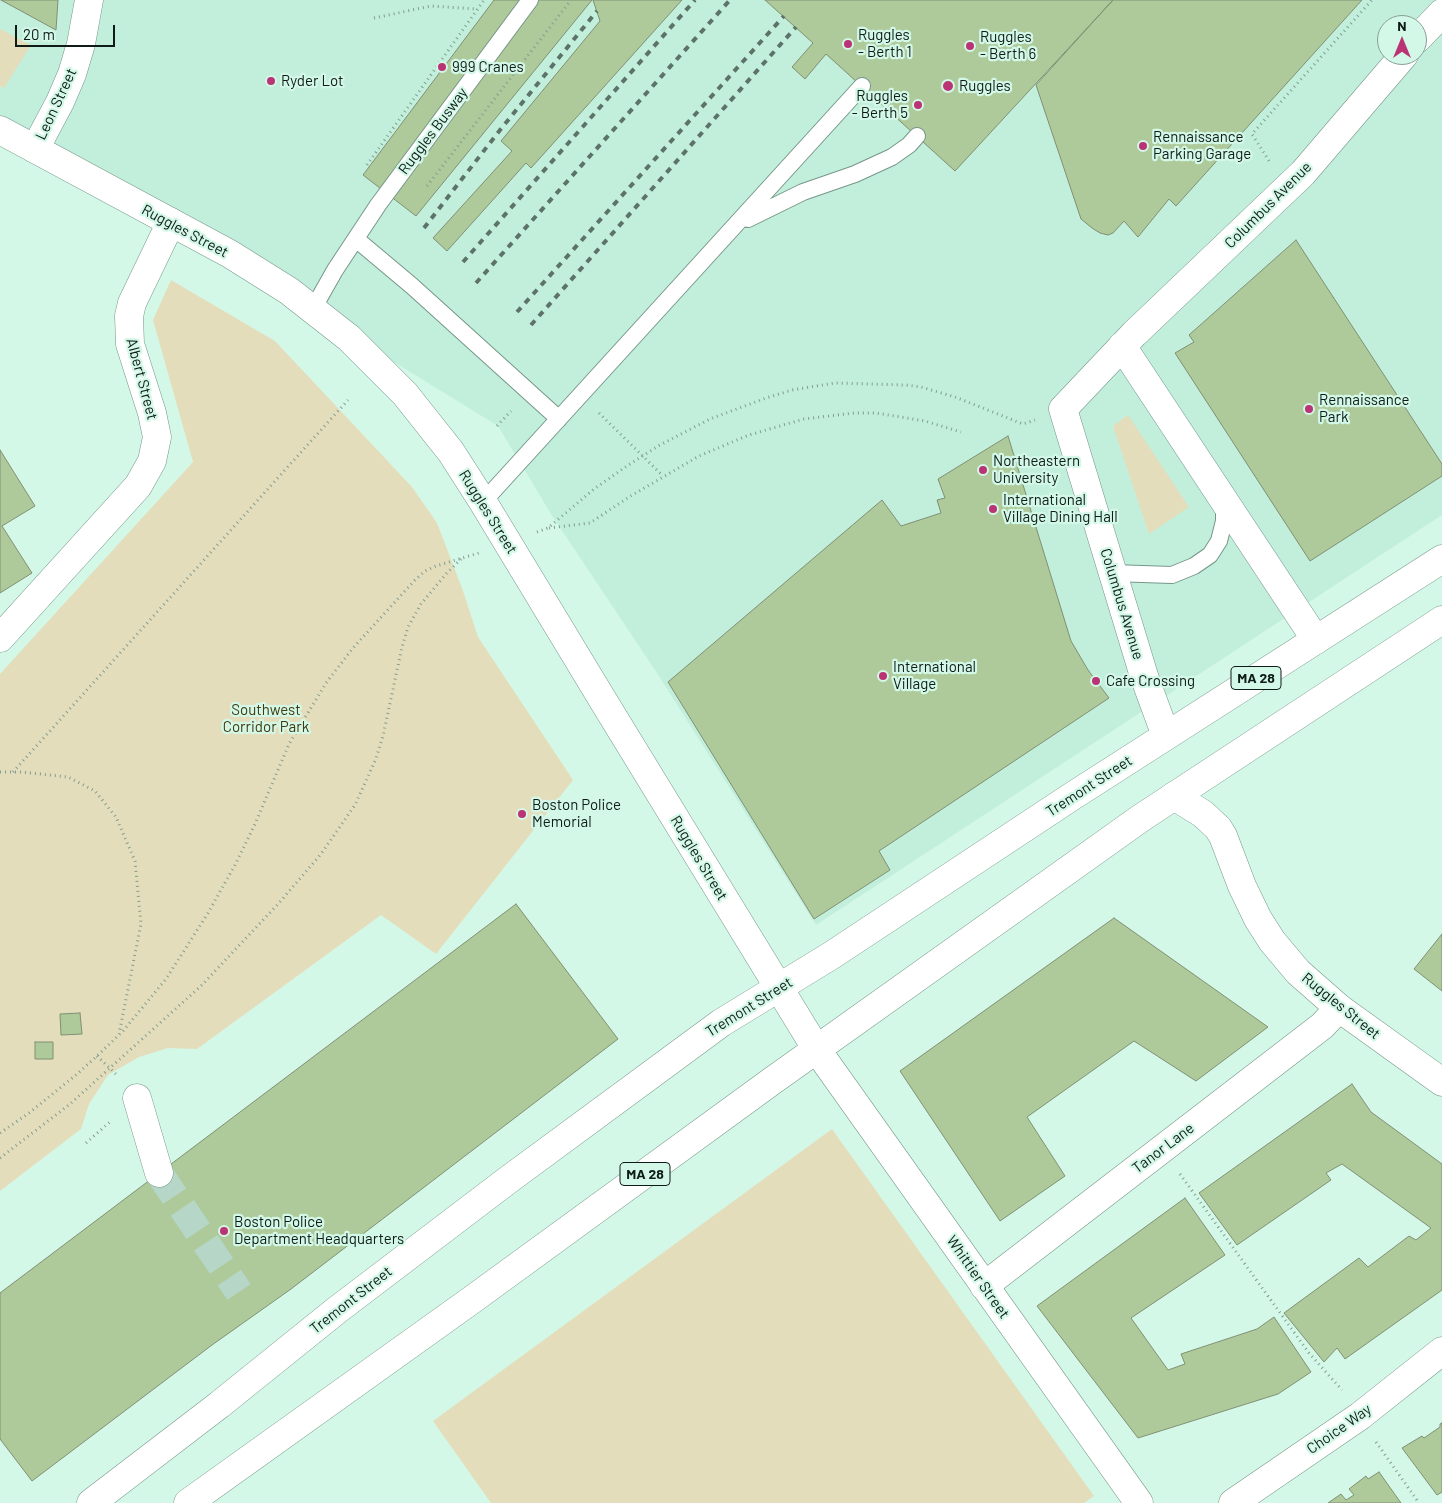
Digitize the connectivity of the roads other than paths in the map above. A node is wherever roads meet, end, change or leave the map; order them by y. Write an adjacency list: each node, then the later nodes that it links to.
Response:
1 (89, 0): 9 (main road, Leon Street)
2 (530, 0): 12 (lane, Ruggles Busway)
3 (1442, 13): 4 (main road)
4 (1427, 29)
5 (1395, 65): 14 (main road, Columbus Avenue)
6 (862, 86): 11 (lane)
7 (0, 130): 9 (main road, Ruggles Street)
8 (917, 136): 11 (lane)
9 (35, 150): 10 (main road, Ruggles Street)
10 (171, 222): 13 (main road, Ruggles Street); 21 (main road, Albert Street)
11 (736, 227): 15 (lane)
12 (356, 239): 13 (lane, Ruggles Busway); 15 (lane)
13 (313, 309): 17 (main road, Ruggles Street)
14 (1122, 346): 16 (main road); 19 (main road, Columbus Avenue)
15 (559, 419): 17 (lane)
16 (1224, 500): 19 (lane); 22 (main road)
17 (483, 502): 25 (main road, Ruggles Street)
18 (1442, 559): 22 (main road, Tremont Street / MA 28)
19 (1112, 573): 23 (main road, Columbus Avenue)
20 (1442, 620): 24 (main road, MA 28)
21 (0, 638)
22 (1316, 640): 23 (main road, Tremont Street / MA 28)
23 (1166, 736): 25 (main road, Tremont Street / MA 28)
24 (1174, 796): 26 (main road, Ruggles Street); 27 (main road, MA 28)
25 (779, 987): 27 (main road, Ruggles Street); 33 (main road, Tremont Street / MA 28)
26 (1339, 1008): 28 (main road, Ruggles Street); 31 (main road, Tanor Lane)
27 (817, 1050): 31 (main road, Whittier Street); 34 (main road, MA 28)
28 (1442, 1082)
29 (129, 1088): 30 (main road)
30 (159, 1173)
31 (984, 1286): 35 (main road, Whittier Street)
32 (1442, 1351): 36 (main road, Choice Way)
33 (91, 1503)
34 (188, 1503)
35 (1139, 1503)
36 (1233, 1503)

